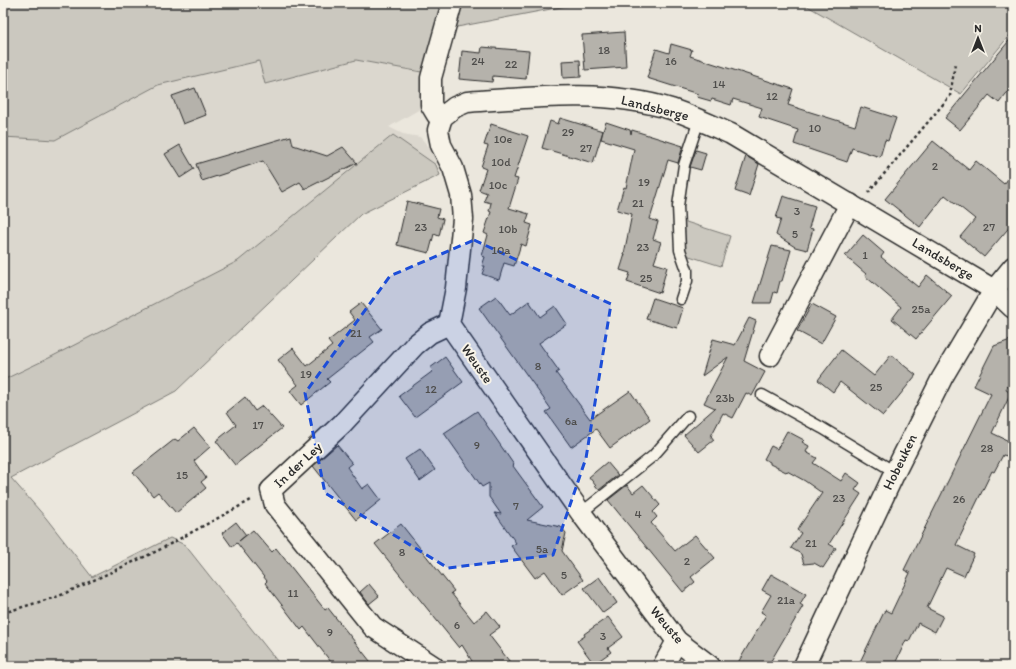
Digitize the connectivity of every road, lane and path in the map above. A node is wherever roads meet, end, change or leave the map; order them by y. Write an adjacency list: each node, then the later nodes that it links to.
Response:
1 (452, 3): 3 (street)
2 (955, 64): 5 (path)
3 (442, 117): 4 (street, Landsberge); 10 (street)
4 (699, 120): 5 (street, Landsberge); 8 (lane)
5 (853, 206): 7 (street, Landsberge); 11 (street)
6 (1013, 267): 7 (street, Hobeuken)
7 (994, 290): 9 (street, Landsberge); 14 (street, Hobeuken)
8 (681, 299)
9 (1013, 308)
10 (449, 324): 15 (street, In der Ley); 16 (street, Weuste)
11 (770, 356)
12 (762, 395): 14 (lane)
13 (688, 416): 16 (lane)
14 (895, 472): 22 (street, Hobeuken)
15 (271, 490): 17 (path); 19 (street, In der Ley)
16 (581, 513): 18 (street, Weuste)
17 (3, 613)
18 (677, 641): 20 (street); 21 (street, Weuste)
19 (433, 666)
20 (663, 666)
21 (710, 666)
22 (804, 666)

